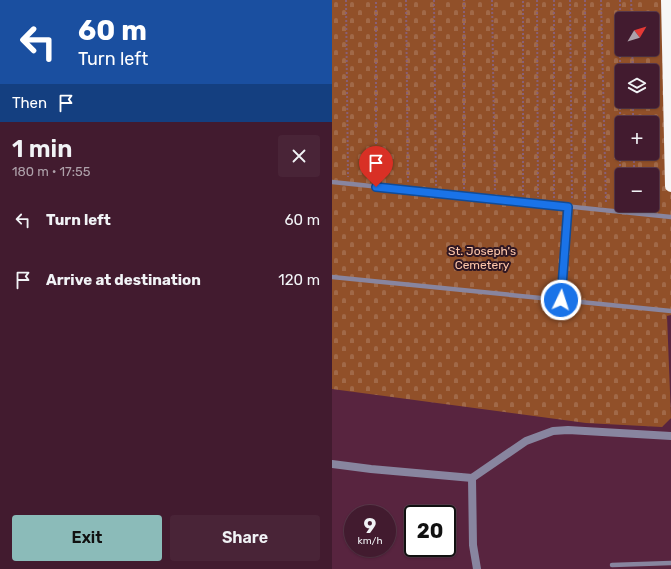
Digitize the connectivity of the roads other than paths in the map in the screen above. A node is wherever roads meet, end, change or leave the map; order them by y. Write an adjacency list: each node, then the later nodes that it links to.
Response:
1 (667, 0): 2 (highway)
2 (670, 125): 4 (highway)
3 (332, 182): 5 (lane)
4 (671, 186)
5 (570, 208): 6 (lane); 8 (lane)
6 (671, 217)
7 (332, 277): 8 (lane)
8 (561, 300): 9 (lane)
9 (671, 311)
10 (671, 436): 12 (street)
11 (332, 464): 12 (street)
12 (472, 478): 15 (street)
13 (671, 563): 14 (lane)
14 (612, 565)
15 (477, 569)

